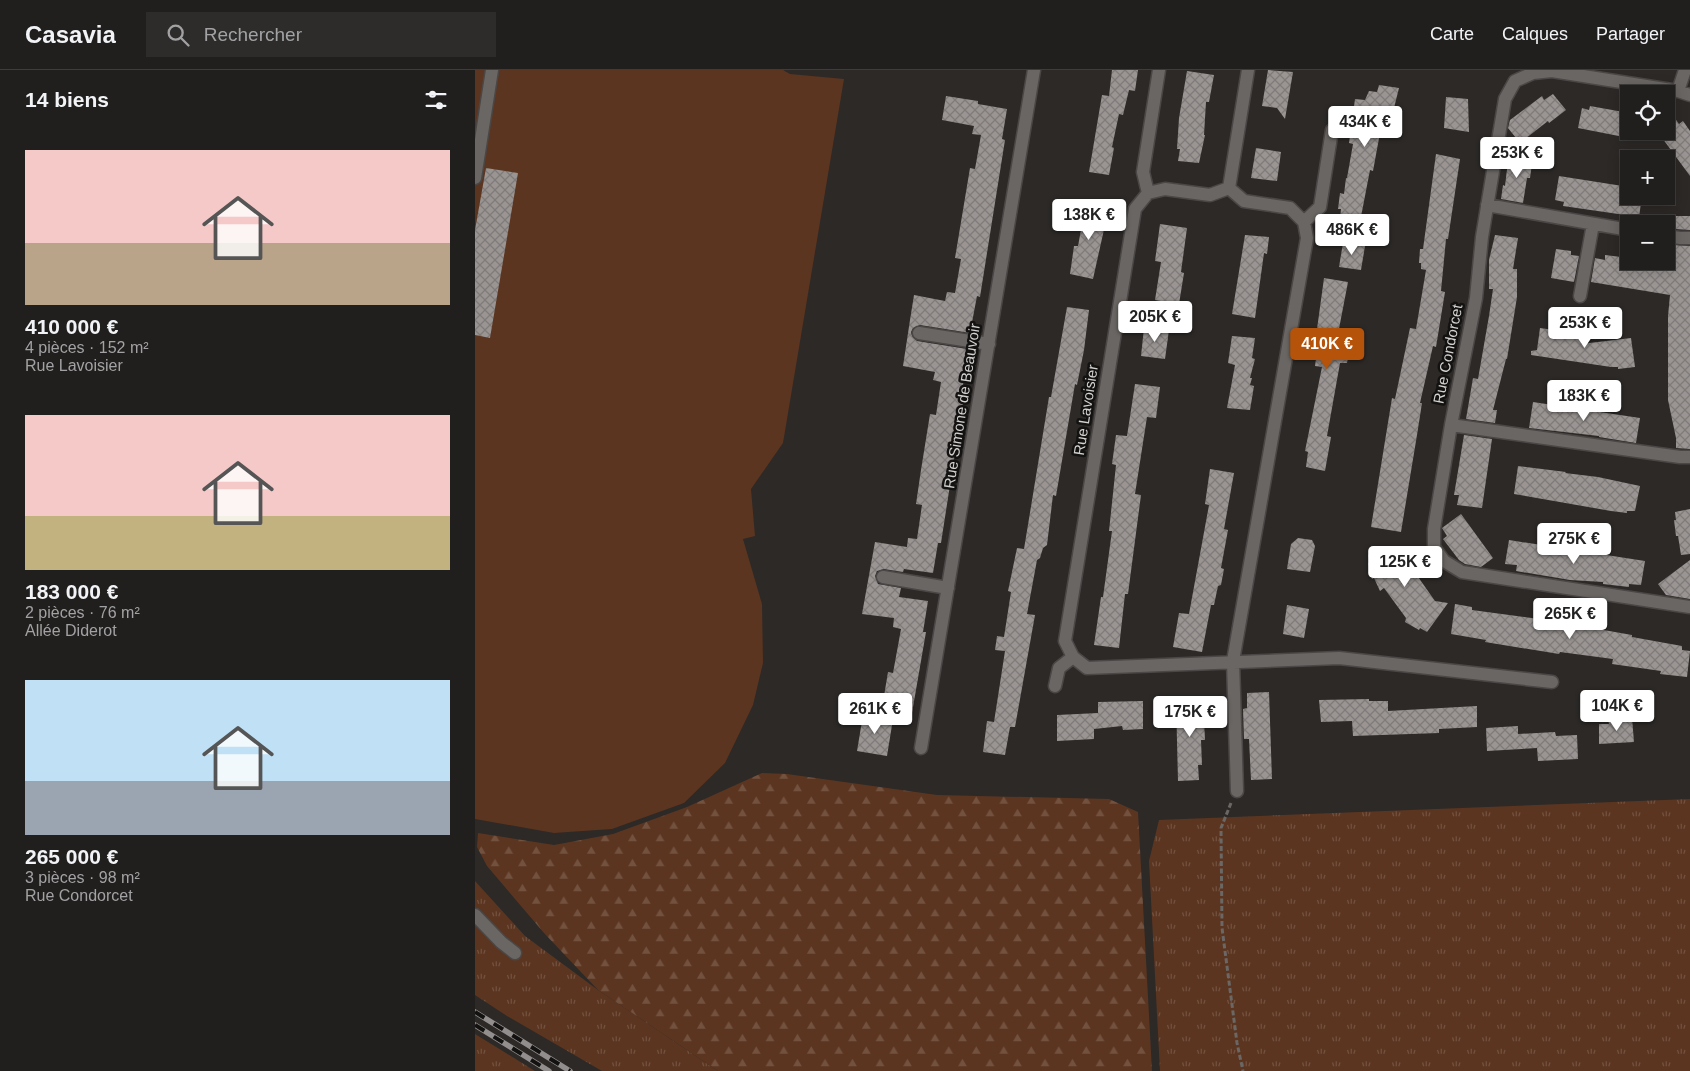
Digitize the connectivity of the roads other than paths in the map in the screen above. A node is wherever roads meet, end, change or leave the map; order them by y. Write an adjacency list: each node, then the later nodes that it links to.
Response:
1 (492, 70): 8 (street)
2 (1034, 70): 19 (street, Rue Simone de Beauvoir)
3 (1159, 70): 10 (street)
4 (1248, 70): 9 (street)
5 (1685, 70): 6 (street)
6 (1684, 93): 11 (street, Rue Condorcet)
7 (1333, 130): 12 (street)
8 (475, 178)
9 (1229, 188): 10 (street); 12 (street)
10 (1148, 193): 25 (street, Rue Lavoisier)
11 (1487, 205): 13 (street); 20 (street, Rue Condorcet)
12 (1304, 222): 26 (street)
13 (1593, 224): 14 (street); 17 (street)
14 (1620, 228)
15 (1675, 237): 16 (street)
16 (1690, 238)
17 (1580, 296)
18 (919, 333): 19 (street)
19 (989, 344): 23 (street, Rue Simone de Beauvoir)
20 (1451, 424): 21 (street); 24 (street, Rue Condorcet)
21 (1690, 457)
22 (883, 577): 23 (street)
23 (948, 588): 29 (street, Rue Simone de Beauvoir)
24 (1690, 607)
25 (1073, 657): 26 (street); 28 (street)
26 (1233, 662): 27 (street); 30 (street)
27 (1551, 682)
28 (1055, 686)
29 (921, 748)
30 (1237, 791)
31 (475, 915): 32 (street)
32 (515, 953)

